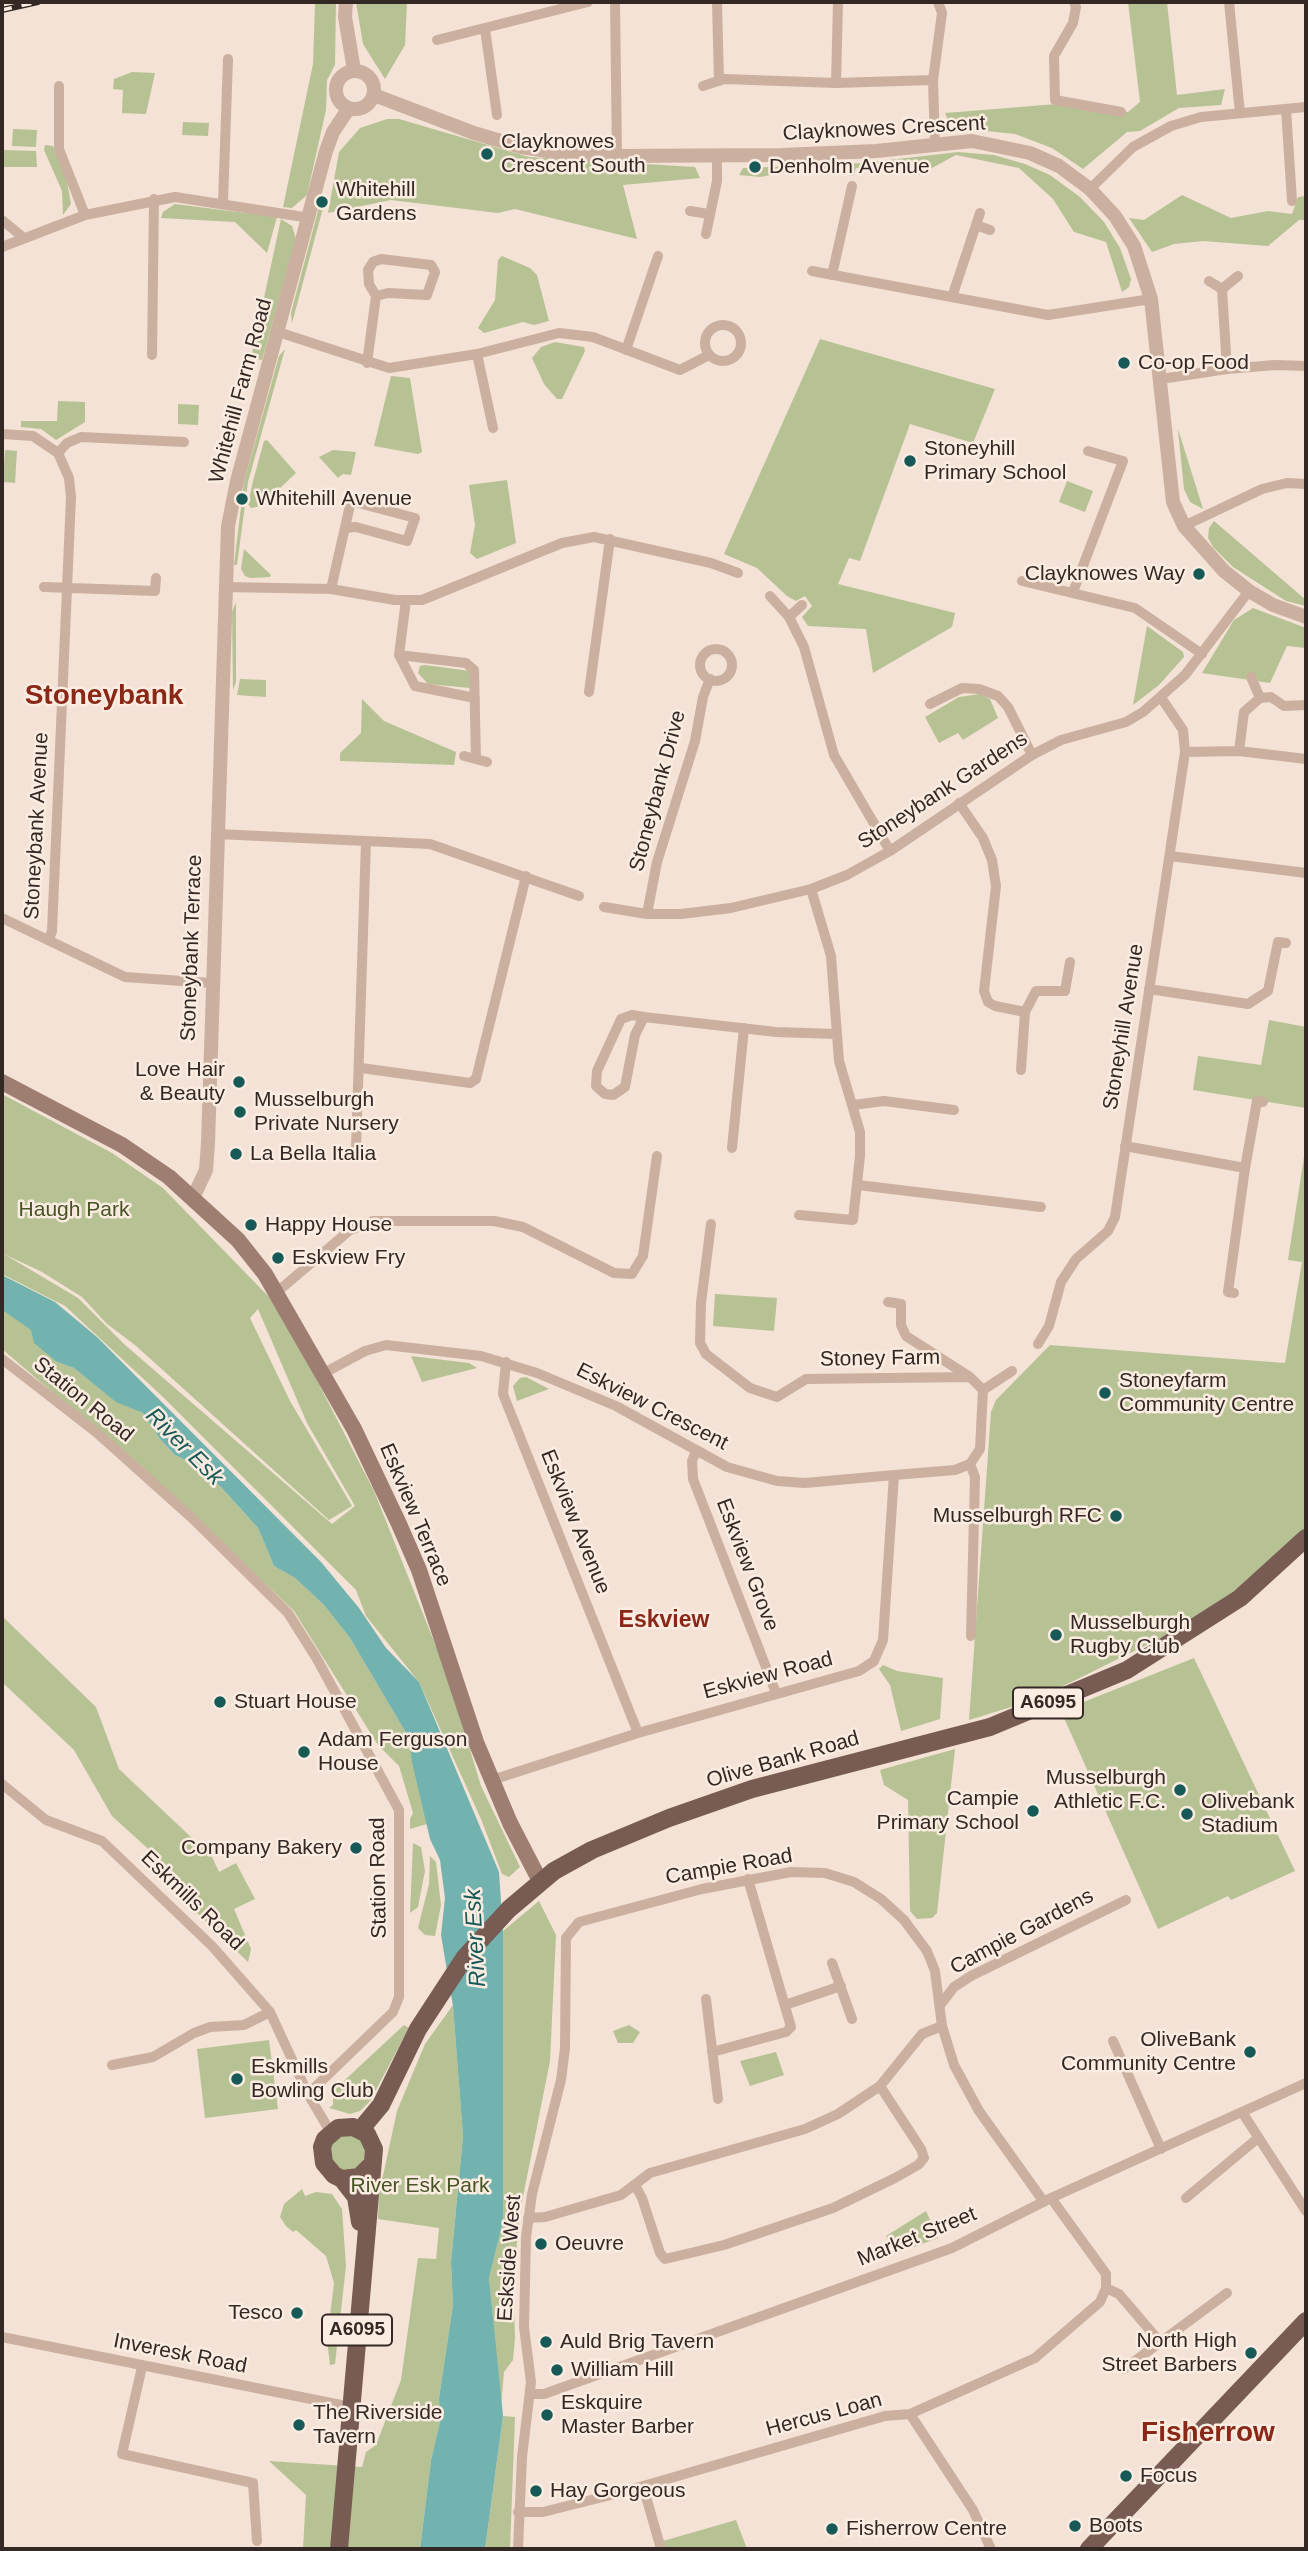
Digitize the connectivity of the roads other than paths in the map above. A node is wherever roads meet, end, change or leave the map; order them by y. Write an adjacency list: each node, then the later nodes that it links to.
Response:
1 (346, 2): 12 (street)
2 (588, 2): 9 (street)
3 (615, 2): 27 (street)
4 (717, 2): 14 (street)
5 (838, 2): 15 (street)
6 (938, 2): 13 (street)
7 (1074, 2): 22 (street)
8 (1229, 2): 23 (street)
9 (485, 29): 10 (street); 24 (street)
10 (437, 40)
11 (228, 59): 32 (street)
12 (354, 70): 18 (street); 20 (street)
13 (933, 80): 15 (street); 25 (street)
14 (719, 81): 15 (street); 17 (street)
15 (836, 83)
16 (60, 86): 36 (street)
17 (703, 86)
18 (374, 95): 20 (street); 27 (street, Clayknowes Crescent)
19 (1306, 107): 21 (street)
20 (349, 108): 37 (street, Whitehill Farm Road)
21 (1286, 109): 23 (street); 31 (street)
22 (1121, 112)
23 (1240, 113): 29 (street)
24 (497, 115)
25 (935, 144): 26 (street, Clayknowes Crescent); 29 (street, Clayknowes Crescent)
26 (717, 153): 27 (street, Clayknowes Crescent); 35 (street)
27 (617, 156)
28 (852, 186): 46 (street)
29 (1090, 189): 52 (street, Clayknowes Crescent)
30 (154, 199): 32 (street); 36 (street); 56 (street)
31 (1292, 201)
32 (223, 202): 37 (street)
33 (690, 211): 35 (street)
34 (980, 213): 39 (street)
35 (709, 214): 41 (street)
36 (85, 215): 42 (street)
37 (310, 218): 53 (street, Whitehill Farm Road)
38 (2, 220): 42 (street)
39 (976, 225): 40 (street); 51 (street)
40 (990, 230)
41 (706, 234)
42 (24, 238): 43 (street)
43 (2, 247)
44 (657, 256): 54 (street)
45 (812, 271): 46 (street)
46 (832, 275): 51 (street)
47 (1238, 276): 49 (street)
48 (1209, 281): 49 (street)
49 (1222, 289): 60 (street)
50 (376, 296): 50 (street); 58 (street)
51 (952, 297): 52 (street)
52 (1151, 299): 61 (street, Clayknowes Crescent)
53 (278, 332): 58 (street); 75 (street, Whitehill Farm Road)
54 (626, 350): 55 (street); 57 (street)
55 (477, 354): 58 (street); 62 (street)
56 (152, 355)
57 (709, 355)
58 (367, 363)
59 (1306, 366): 60 (street)
60 (1227, 369): 61 (street)
61 (1161, 380): 68 (street, Clayknowes Crescent)
62 (493, 428)
63 (2, 434): 66 (street)
64 (184, 442): 66 (street)
65 (1088, 451): 79 (street)
66 (58, 453): 76 (street, Stoneybank Avenue)
67 (1306, 484): 68 (street)
68 (1184, 526): 78 (street, Clayknowes Crescent)
69 (345, 528): 69 (street); 77 (street)
70 (610, 539): 71 (street); 81 (street); 89 (street)
71 (738, 573)
72 (156, 578): 76 (street)
73 (1022, 581): 79 (street)
74 (44, 587): 76 (street)
75 (224, 587): 77 (street); 90 (street, Whitehill Farm Road)
76 (67, 588): 113 (street, Stoneybank Avenue)
77 (331, 589): 81 (street)
78 (1249, 590): 84 (street, Clayknowes Crescent); 85 (street, Stoneybank Gardens)
79 (1073, 592): 85 (street)
80 (770, 596): 83 (street)
81 (406, 600): 86 (street)
82 (803, 605): 83 (street)
83 (789, 617): 104 (street)
84 (1306, 617)
85 (1202, 654): 93 (street, Stoneybank Gardens)
86 (399, 655): 91 (street); 91 (street)
87 (1251, 677): 92 (street)
88 (710, 679): 111 (street, Stoneybank Drive)
89 (589, 692)
90 (222, 695): 102 (street, Stoneybank Terrace)
91 (475, 698): 99 (street)
92 (1259, 698): 95 (street); 96 (street)
93 (1162, 699): 97 (street, Stoneyhill Avenue); 98 (street, Stoneybank Gardens)
94 (936, 704): 98 (street)
95 (1306, 705)
96 (1239, 751): 97 (street); 100 (street)
97 (1185, 752): 105 (street, Stoneyhill Avenue)
98 (1032, 755): 101 (street, Stoneybank Gardens)
99 (476, 759)
100 (1306, 759)
101 (960, 803): 104 (street, Stoneybank Gardens); 118 (street)
102 (217, 834): 103 (street); 116 (street, Stoneybank Terrace)
103 (366, 841): 107 (street); 122 (street)
104 (890, 851): 108 (street, Stoneybank Gardens)
105 (1170, 856): 106 (street); 117 (street, Stoneyhill Avenue)
106 (1306, 873)
107 (526, 876): 109 (street); 122 (street)
108 (811, 889): 111 (street, Stoneybank Gardens); 121 (street)
109 (579, 896)
110 (604, 907): 111 (street, Stoneybank Gardens)
111 (648, 914)
112 (2, 918): 113 (street)
113 (49, 939): 116 (street)
114 (1286, 943): 117 (street)
115 (1070, 962): 118 (street)
116 (211, 983): 134 (street, Stoneybank Terrace)
117 (1149, 989): 128 (street, Stoneyhill Avenue)
118 (1025, 1012): 123 (street)
119 (644, 1017): 119 (street); 120 (street)
120 (744, 1028): 121 (street); 130 (street)
121 (836, 1034): 126 (street)
122 (361, 1068): 129 (street)
123 (1021, 1070)
124 (2, 1082): 134 (main road, Eskview Terrace)
125 (1263, 1102): 132 (street)
126 (853, 1105): 127 (street); 133 (street)
127 (954, 1110)
128 (1125, 1146): 132 (street); 141 (street, Stoneyhill Avenue)
129 (356, 1148)
130 (732, 1148)
131 (657, 1156): 138 (street)
132 (1245, 1168): 139 (street)
133 (858, 1185): 135 (street); 136 (street)
134 (193, 1198): 138 (main road, Eskview Terrace)
135 (1041, 1207)
136 (800, 1215)
137 (711, 1224): 146 (street, Stoney Farm)
138 (277, 1292): 145 (main road, Eskview Terrace)
139 (1234, 1293)
140 (887, 1302): 146 (street)
141 (1038, 1344)
142 (2, 1359): 174 (street, Station Road)
143 (506, 1362): 145 (street, Eskview Crescent); 148 (street, Eskview Crescent); 154 (street, Eskview Avenue)
144 (1012, 1371): 147 (street)
145 (324, 1373): 155 (main road, Eskview Terrace)
146 (970, 1377): 147 (street, Stoney Farm)
147 (983, 1390): 149 (street)
148 (696, 1451): 150 (street, Eskview Crescent); 153 (street, Eskview Grove)
149 (970, 1464): 150 (street, Eskview Crescent); 152 (street)
150 (894, 1475): 153 (street, Eskview Road)
151 (1306, 1538): 158 (main road, Olive Bank Road / A6095)
152 (971, 1636)
153 (776, 1692): 154 (street, Eskview Road)
154 (638, 1733): 155 (street, Eskview Road)
155 (492, 1780): 158 (main road, Eskview Terrace)
156 (2, 1784): 166 (street, Eskmills Road)
157 (748, 1879): 160 (street, Campie Road); 164 (street, Campie Road); 165 (street)
158 (540, 1881): 177 (main road, Olive Bank Road / A6095)
159 (1126, 1900): 164 (street, Campie Gardens)
160 (569, 1930): 187 (street, Eskside West)
161 (832, 1963): 162 (street)
162 (841, 1986): 165 (street); 167 (street)
163 (706, 1999): 170 (street)
164 (941, 2004): 168 (street, Campie Road)
165 (785, 2005): 170 (street)
166 (270, 2012): 171 (street); 174 (street, Eskmills Road)
167 (852, 2019)
168 (942, 2026): 173 (street); 185 (street, Campie Road)
169 (1118, 2044): 180 (street)
170 (712, 2052): 175 (street)
171 (112, 2065)
172 (1306, 2083): 176 (street, Market Street)
173 (880, 2086): 183 (street); 183 (street)
174 (308, 2094): 178 (street)
175 (718, 2099)
176 (1242, 2112): 179 (street); 180 (street, Market Street)
177 (361, 2129): 178 (main road); 181 (main road, A6095)
178 (331, 2133): 182 (main road, A6095)
179 (1258, 2138): 184 (street); 186 (street)
180 (1161, 2149): 185 (street, Market Street)
181 (371, 2165): 182 (main road); 188 (main road, A6095)
182 (342, 2179): 188 (main road, A6095)
183 (635, 2185): 187 (street)
184 (1186, 2198)
185 (1048, 2200): 189 (street, Campie Road); 196 (street, Market Street)
186 (1306, 2211)
187 (528, 2218): 196 (street, Eskside West)
188 (363, 2254): 197 (main road, A6095)
189 (1107, 2288): 193 (street); 198 (street, Hercus Loan)
190 (1227, 2293): 193 (street)
191 (1306, 2322): 206 (main road)
192 (2, 2337): 194 (street, Inveresk Road)
193 (1160, 2342): 195 (street)
194 (142, 2367): 197 (street, Inveresk Road); 201 (street)
195 (1124, 2369)
196 (530, 2394): 200 (street, Eskside West)
197 (351, 2407): 202 (main road, A6095)
198 (910, 2414): 199 (street, Hercus Loan); 205 (street)
199 (643, 2486): 200 (street, Hercus Loan); 204 (street)
200 (518, 2512): 203 (street, Eskside West)
201 (257, 2540)
202 (339, 2549)
203 (517, 2549)
204 (661, 2549)
205 (991, 2549)
206 (1089, 2549)

